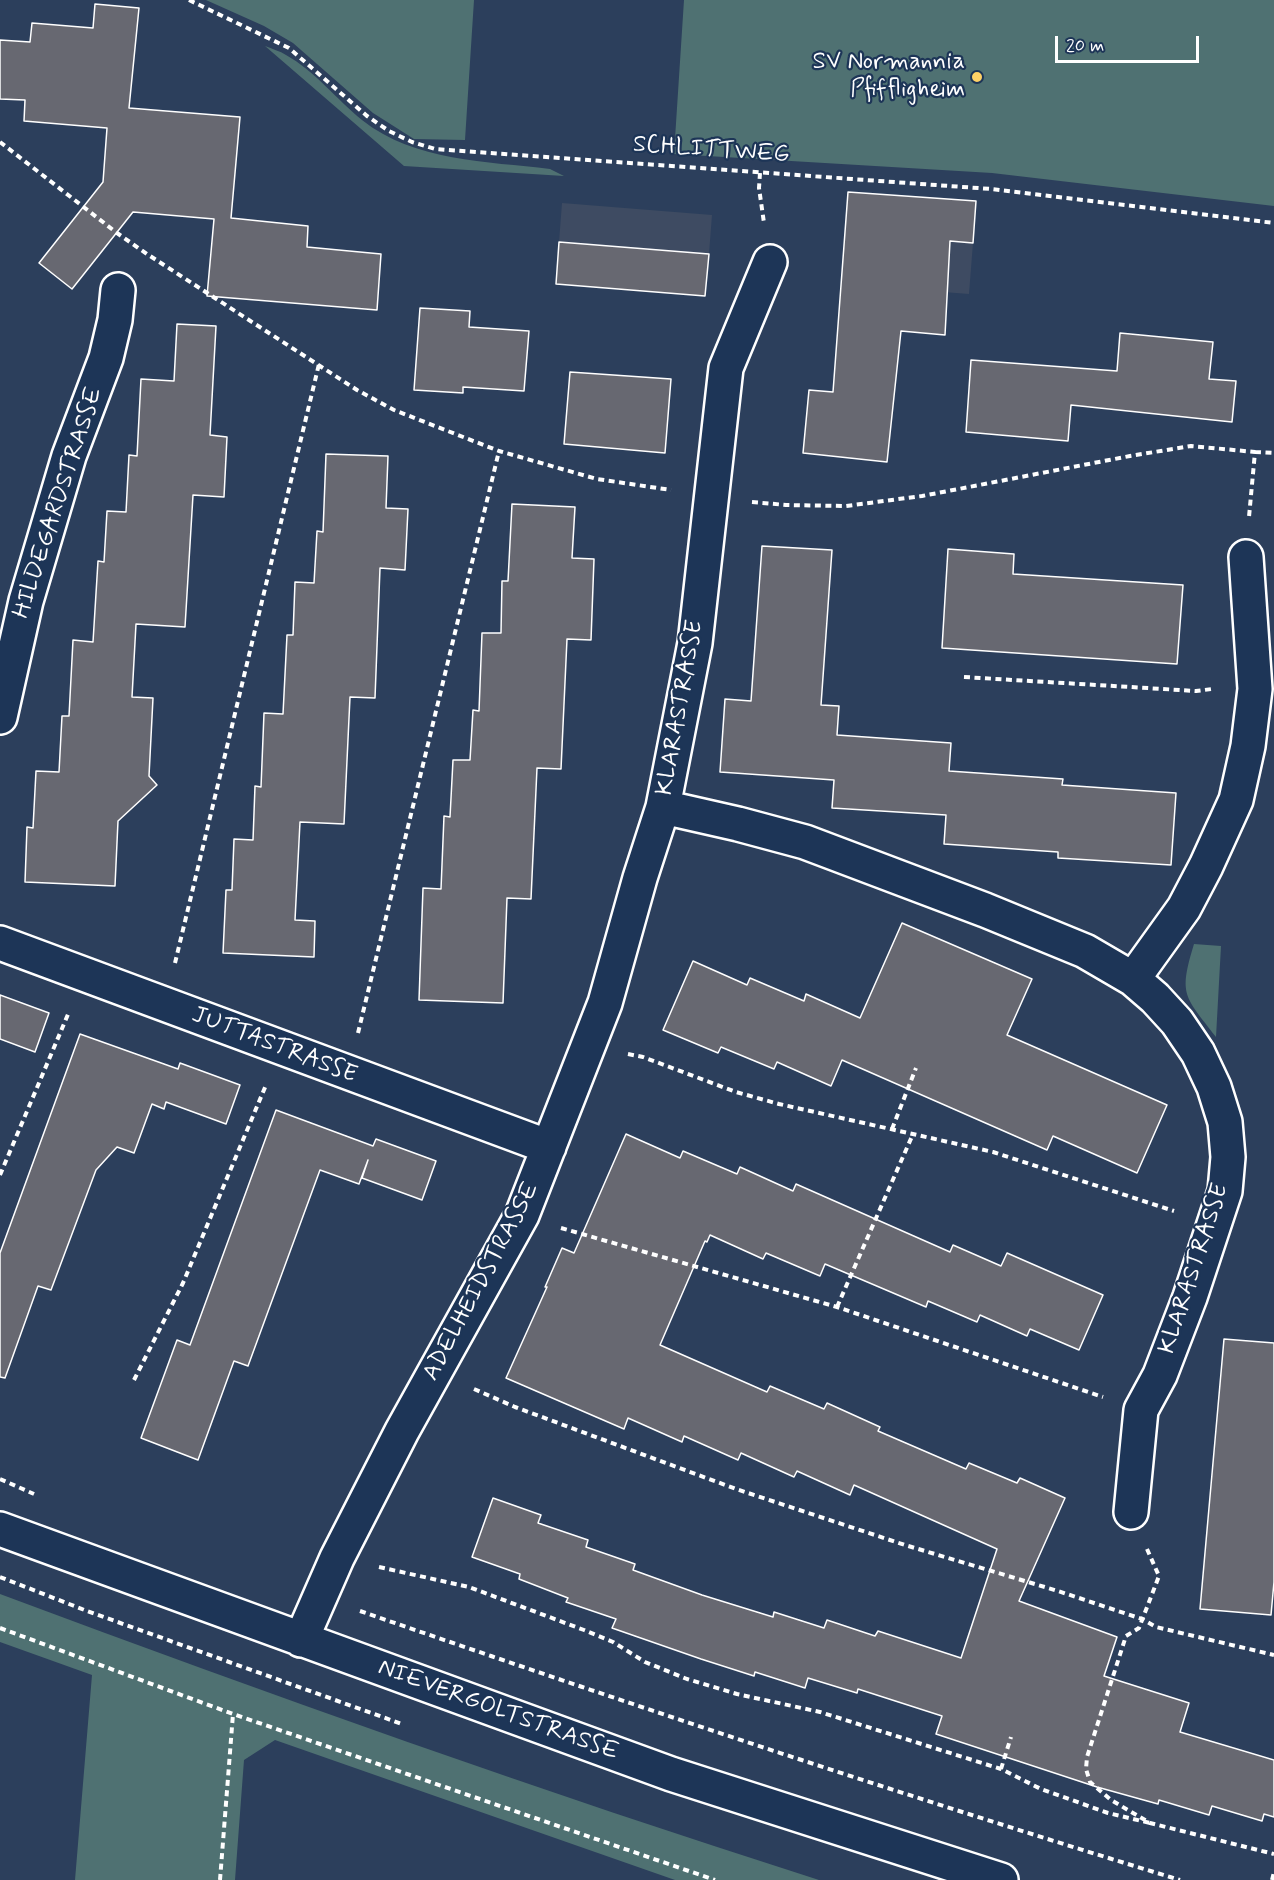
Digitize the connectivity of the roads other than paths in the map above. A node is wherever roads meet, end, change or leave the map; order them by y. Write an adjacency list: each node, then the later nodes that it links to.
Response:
1 (770, 262): 5 (street, KLARASTRASSE)
2 (118, 290): 4 (street, HILDEGARDSTRASSE)
3 (1246, 557): 7 (street)
4 (0, 717)
5 (663, 807): 7 (street, KLARASTRASSE); 8 (street, ADELHEIDSTRASSE)
6 (0, 943): 8 (street, JUTTASTRASSE)
7 (1132, 979): 9 (street, KLARASTRASSE)
8 (549, 1147): 11 (street, ADELHEIDSTRASSE)
9 (1131, 1512)
10 (0, 1529): 11 (street, NIEVERGOLTSTRASSE)
11 (301, 1640): 12 (street, NIEVERGOLTSTRASSE)
12 (1001, 1880)

